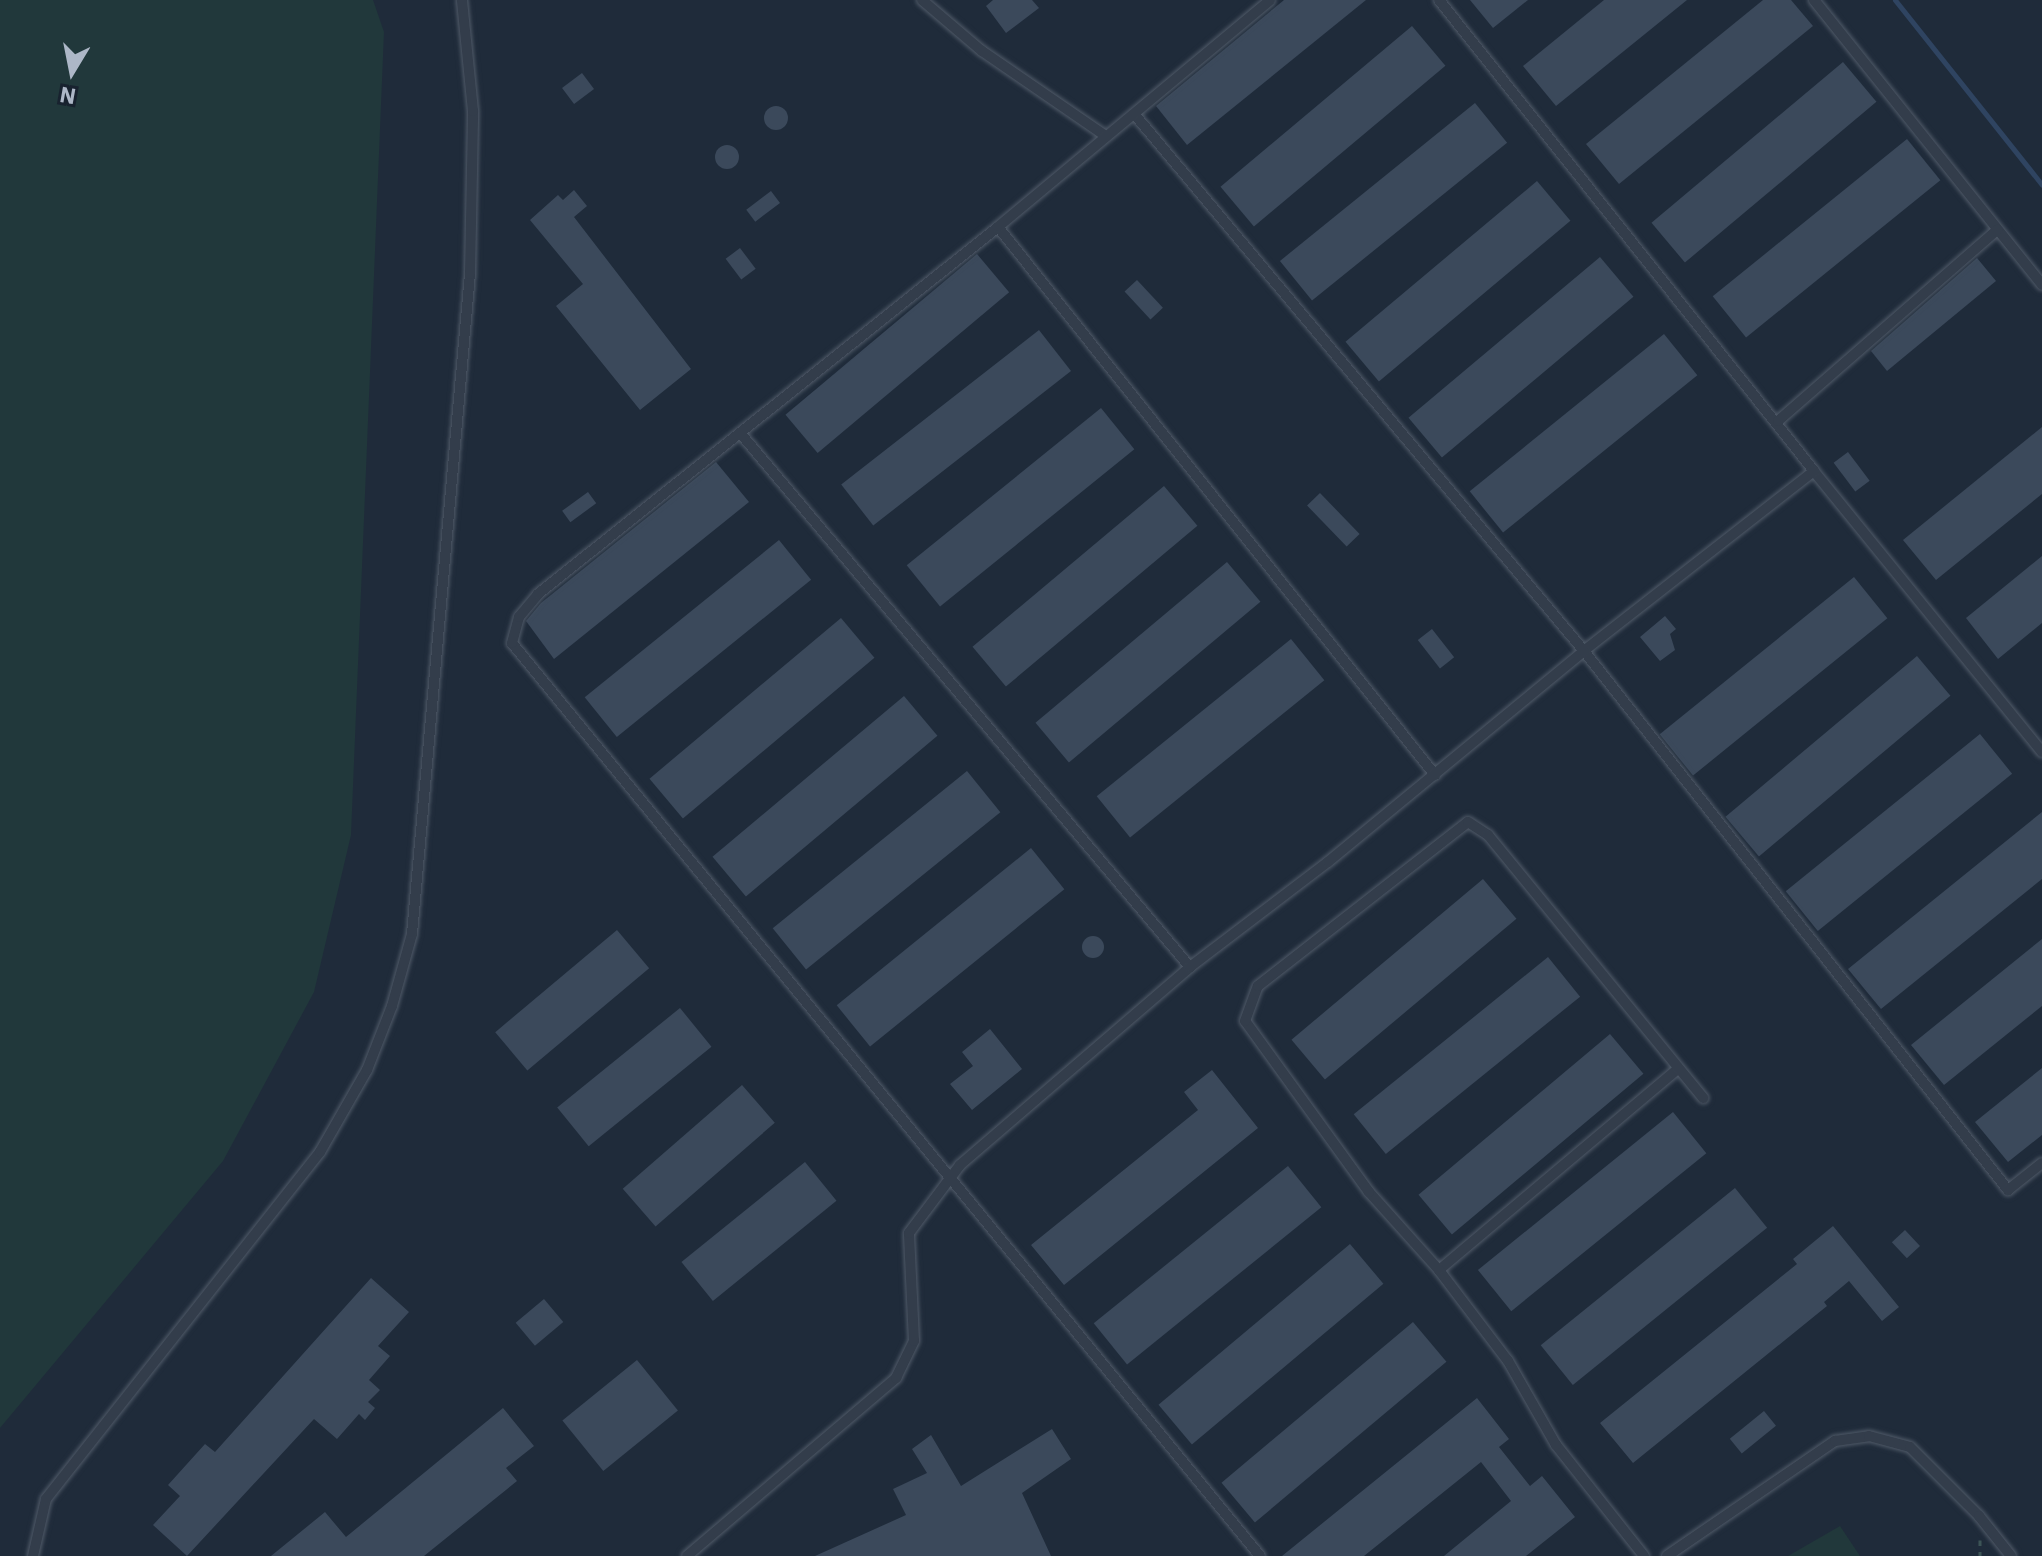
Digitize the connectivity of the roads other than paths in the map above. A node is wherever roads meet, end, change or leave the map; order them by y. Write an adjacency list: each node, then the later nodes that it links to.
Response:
1 (462, 0): 23 (lane)
2 (922, 0): 7 (lane)
3 (1270, 0): 6 (lane)
4 (1439, 0): 11 (lane)
5 (1814, 0): 9 (lane)
6 (1135, 115): 7 (lane); 14 (lane)
7 (1104, 135): 8 (lane)
8 (998, 227): 12 (lane); 16 (lane)
9 (1997, 230): 10 (lane); 11 (lane)
10 (2042, 285)
11 (1778, 421): 13 (lane)
12 (741, 434): 17 (lane); 21 (lane)
13 (1814, 471): 14 (lane); 15 (lane)
14 (1584, 651): 16 (lane); 20 (lane)
15 (2042, 752)
16 (1435, 775): 17 (lane)
17 (1190, 967): 21 (lane)
18 (1678, 1069): 19 (lane); 22 (lane); 22 (lane)
19 (1703, 1098)
20 (2042, 1163)
21 (953, 1181): 24 (lane); 25 (lane)
22 (1439, 1270): 26 (lane)
23 (33, 1556)
24 (687, 1556)
25 (1260, 1556)
26 (1644, 1556)
27 (1667, 1556): 28 (lane)
28 (2011, 1556)

